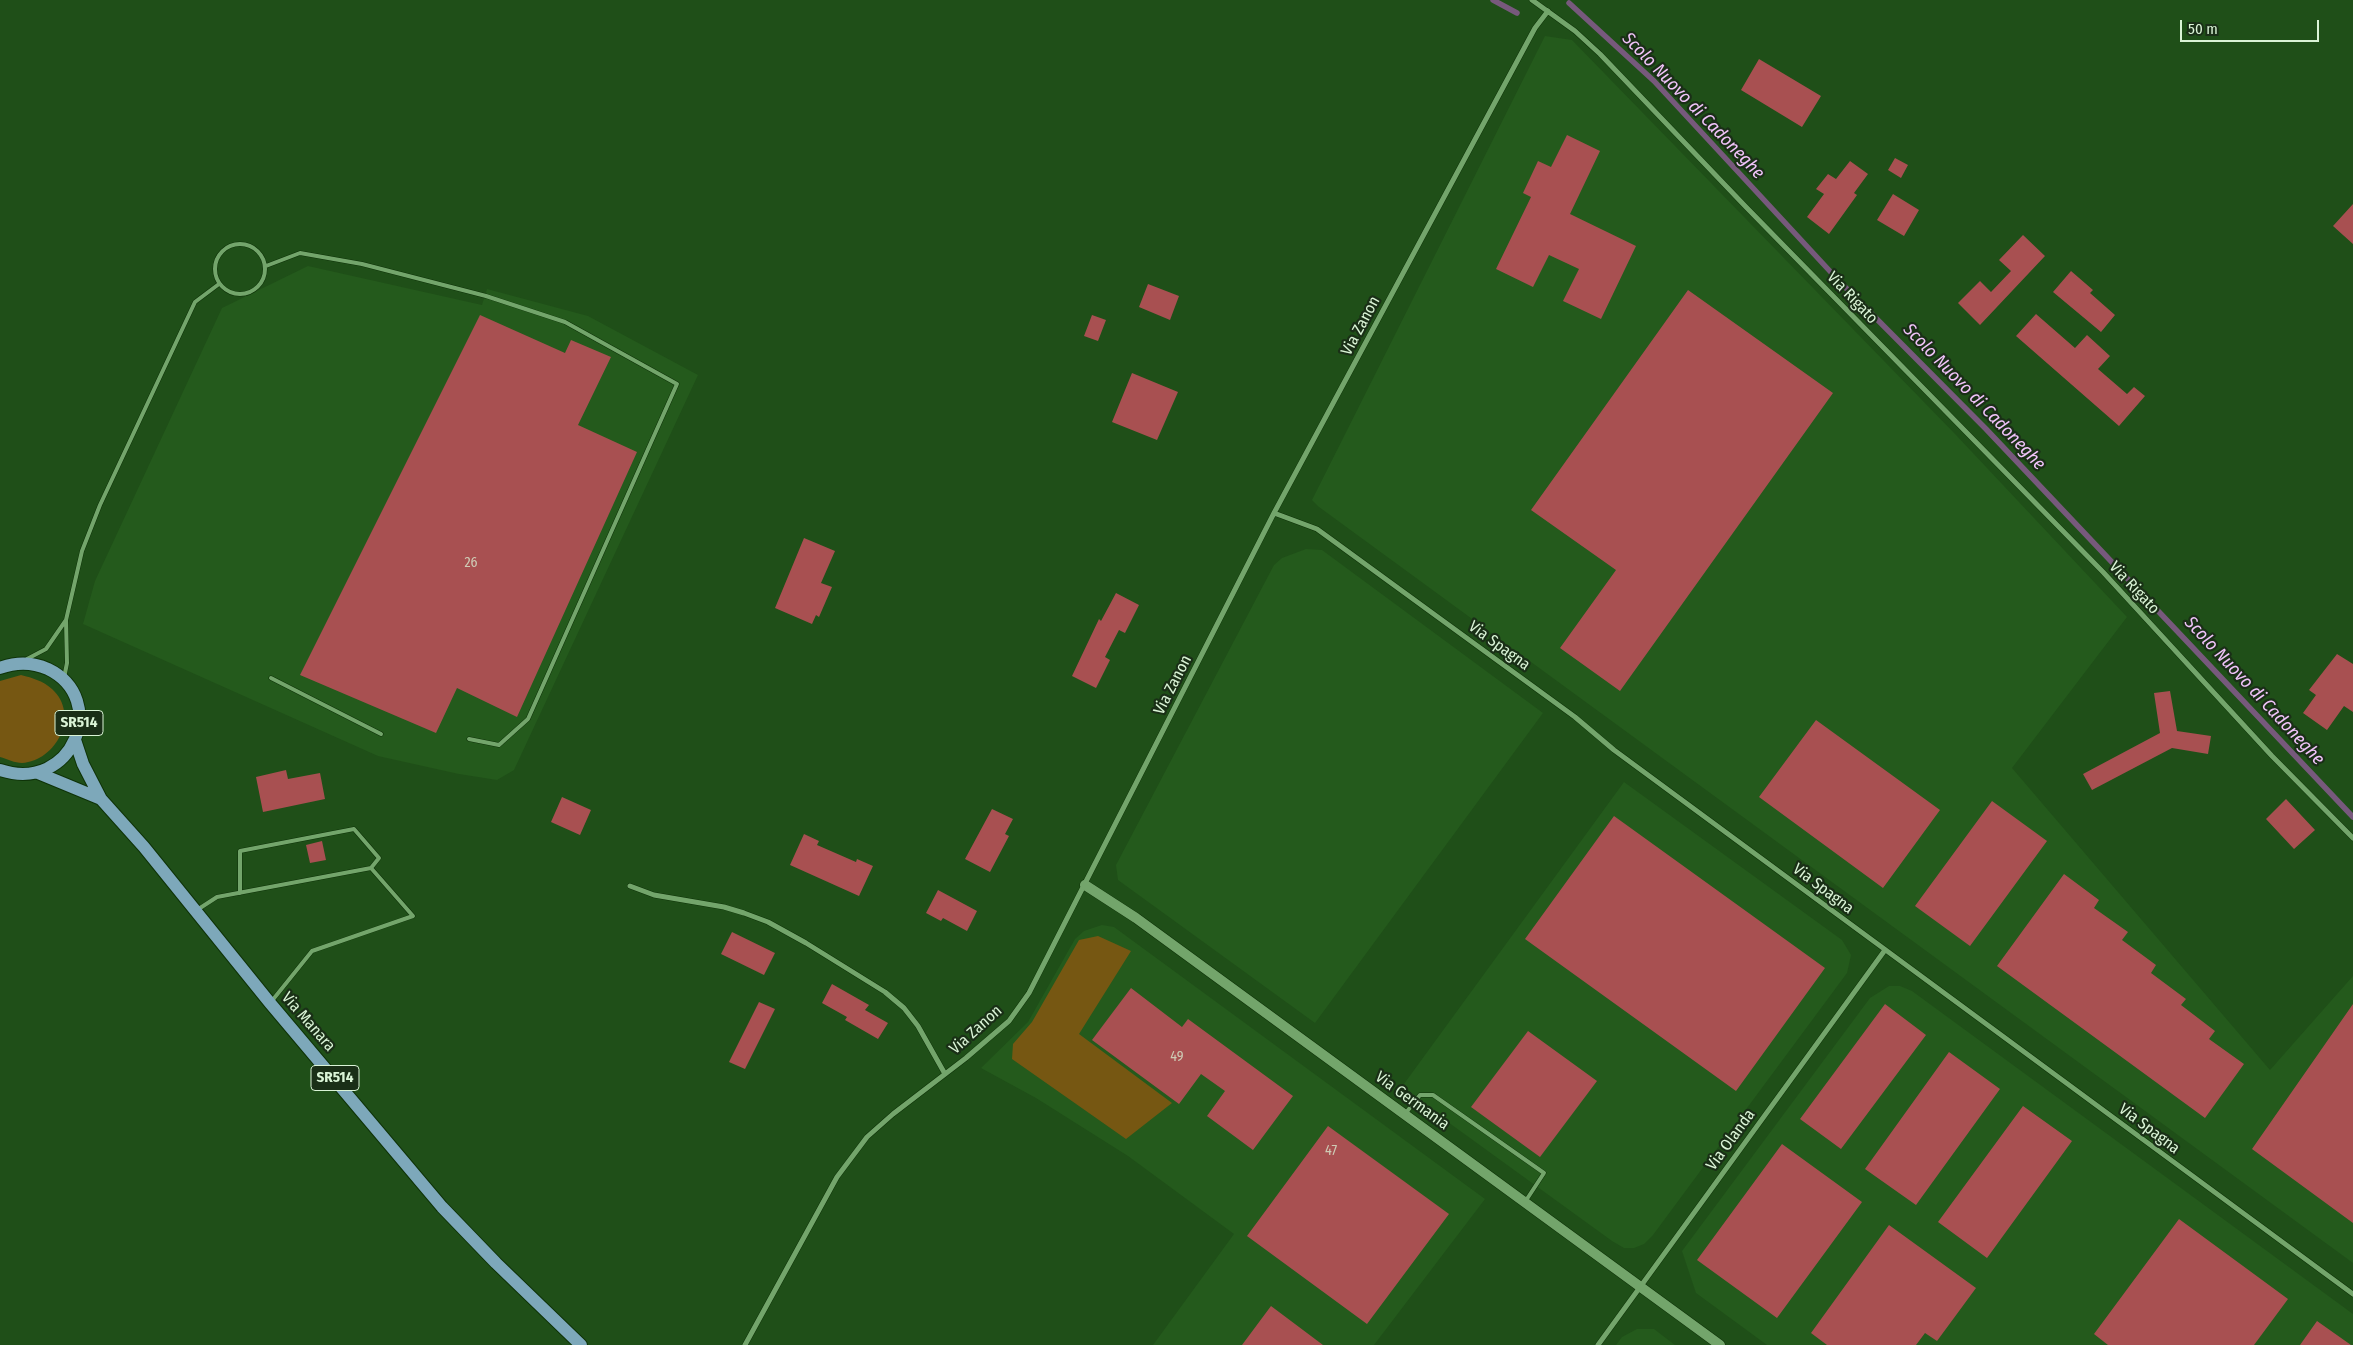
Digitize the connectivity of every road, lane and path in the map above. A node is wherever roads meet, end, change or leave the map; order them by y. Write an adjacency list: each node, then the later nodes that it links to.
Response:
1 (1532, 0): 2 (street, Via Rigato)
2 (1548, 11): 5 (street, Via Zanon); 16 (street, Via Rigato)
3 (266, 266): 4 (lane); 4 (lane); 11 (lane)
4 (219, 284): 6 (lane)
5 (1274, 513): 18 (street, Via Zanon); 22 (street, Via Spagna)
6 (66, 620): 7 (lane); 9 (lane)
7 (6, 665): 9 (main road, SR514)
8 (271, 678): 10 (lane)
9 (64, 680): 12 (main road, SR514)
10 (381, 734)
11 (469, 739)
12 (75, 740): 14 (main road, SR514); 15 (main road, Via Manara / SR514)
13 (0, 770): 14 (main road, SR514)
14 (38, 773): 15 (main road, Via Manara / SR514)
15 (101, 799): 21 (main road, Via Manara / SR514)
16 (2353, 838)
17 (371, 868): 20 (lane); 20 (lane); 23 (lane)
18 (1085, 885): 24 (street, Via Zanon); 25 (street, Via Germania)
19 (630, 886): 24 (street)
20 (240, 892): 21 (lane)
21 (195, 912): 23 (main road, Via Manara / SR514)
22 (1885, 950): 27 (street, Via Olanda); 28 (street, Via Spagna)
23 (270, 1003): 29 (main road, Via Manara / SR514)
24 (945, 1074): 30 (street, Via Zanon)
25 (1405, 1114): 26 (street, Via Germania); 26 (lane)
26 (1525, 1202): 27 (street, Via Germania)
27 (1640, 1286): 31 (street, Via Olanda); 32 (street, Via Germania)
28 (2353, 1294)
29 (581, 1345)
30 (744, 1345)
31 (1598, 1345)
32 (1720, 1345)

